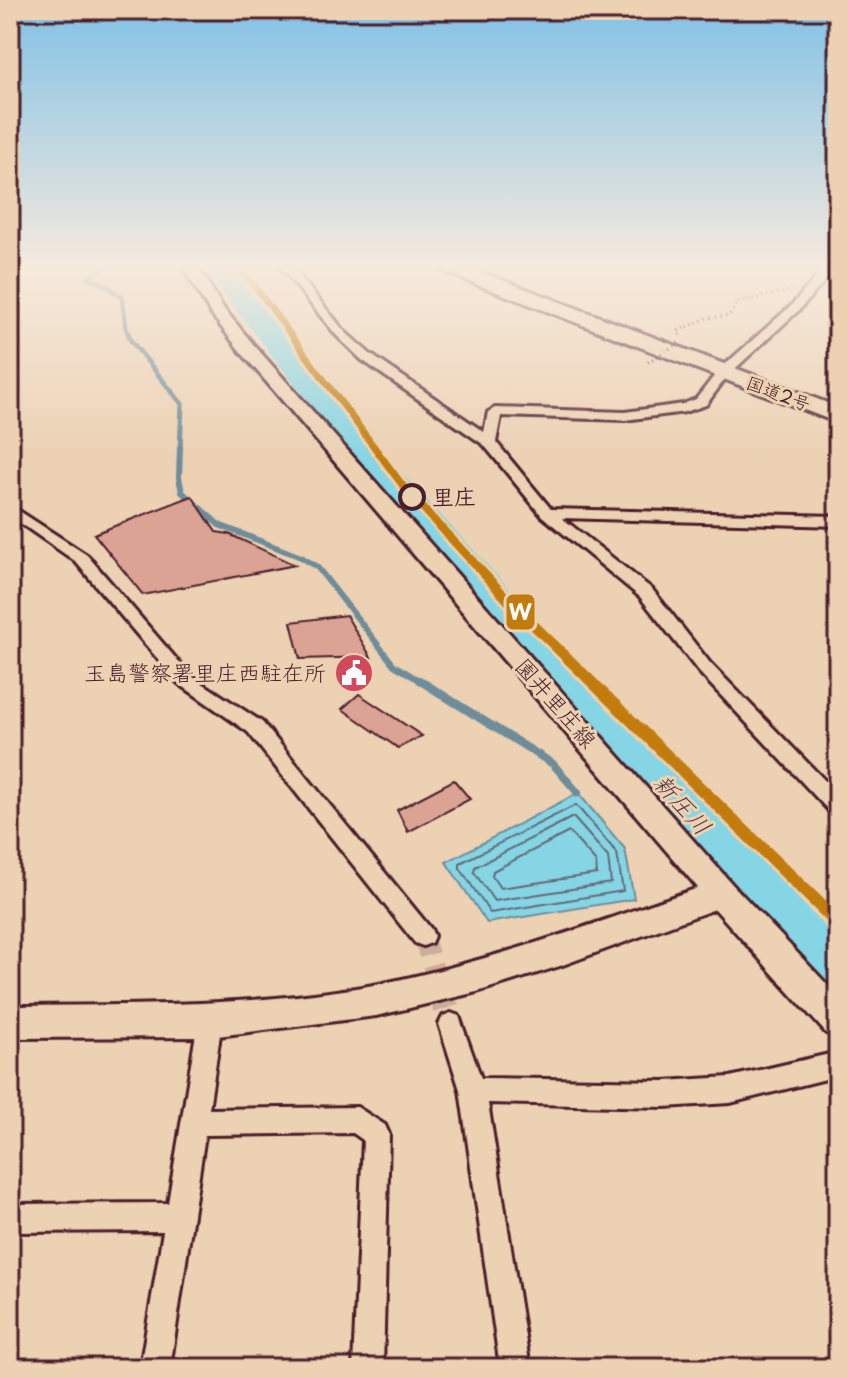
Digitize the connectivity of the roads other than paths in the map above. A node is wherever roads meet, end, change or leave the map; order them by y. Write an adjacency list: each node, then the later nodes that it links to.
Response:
1 (233, 331): 12 (main road, 園井里庄線)
2 (339, 331): 7 (street)
3 (615, 331): 5 (highway, 国道2号)
4 (767, 331): 5 (street)
5 (723, 373): 6 (highway, 国道2号); 7 (street)
6 (838, 416)
7 (489, 442): 9 (street)
8 (10, 509): 13 (street)
9 (547, 513): 10 (street); 11 (street)
10 (838, 521)
11 (838, 807)
12 (721, 893): 14 (main road); 15 (main road, 園井里庄線)
13 (423, 936)
14 (210, 1021): 16 (main road); 20 (street)
15 (838, 1021)
16 (10, 1022)
17 (451, 1024): 19 (street)
18 (838, 1064): 19 (street)
19 (473, 1090): 25 (street)
20 (194, 1122): 21 (street); 24 (street)
21 (178, 1217): 22 (street); 23 (street)
22 (10, 1218)
23 (155, 1368)
24 (368, 1368)
25 (515, 1368)

